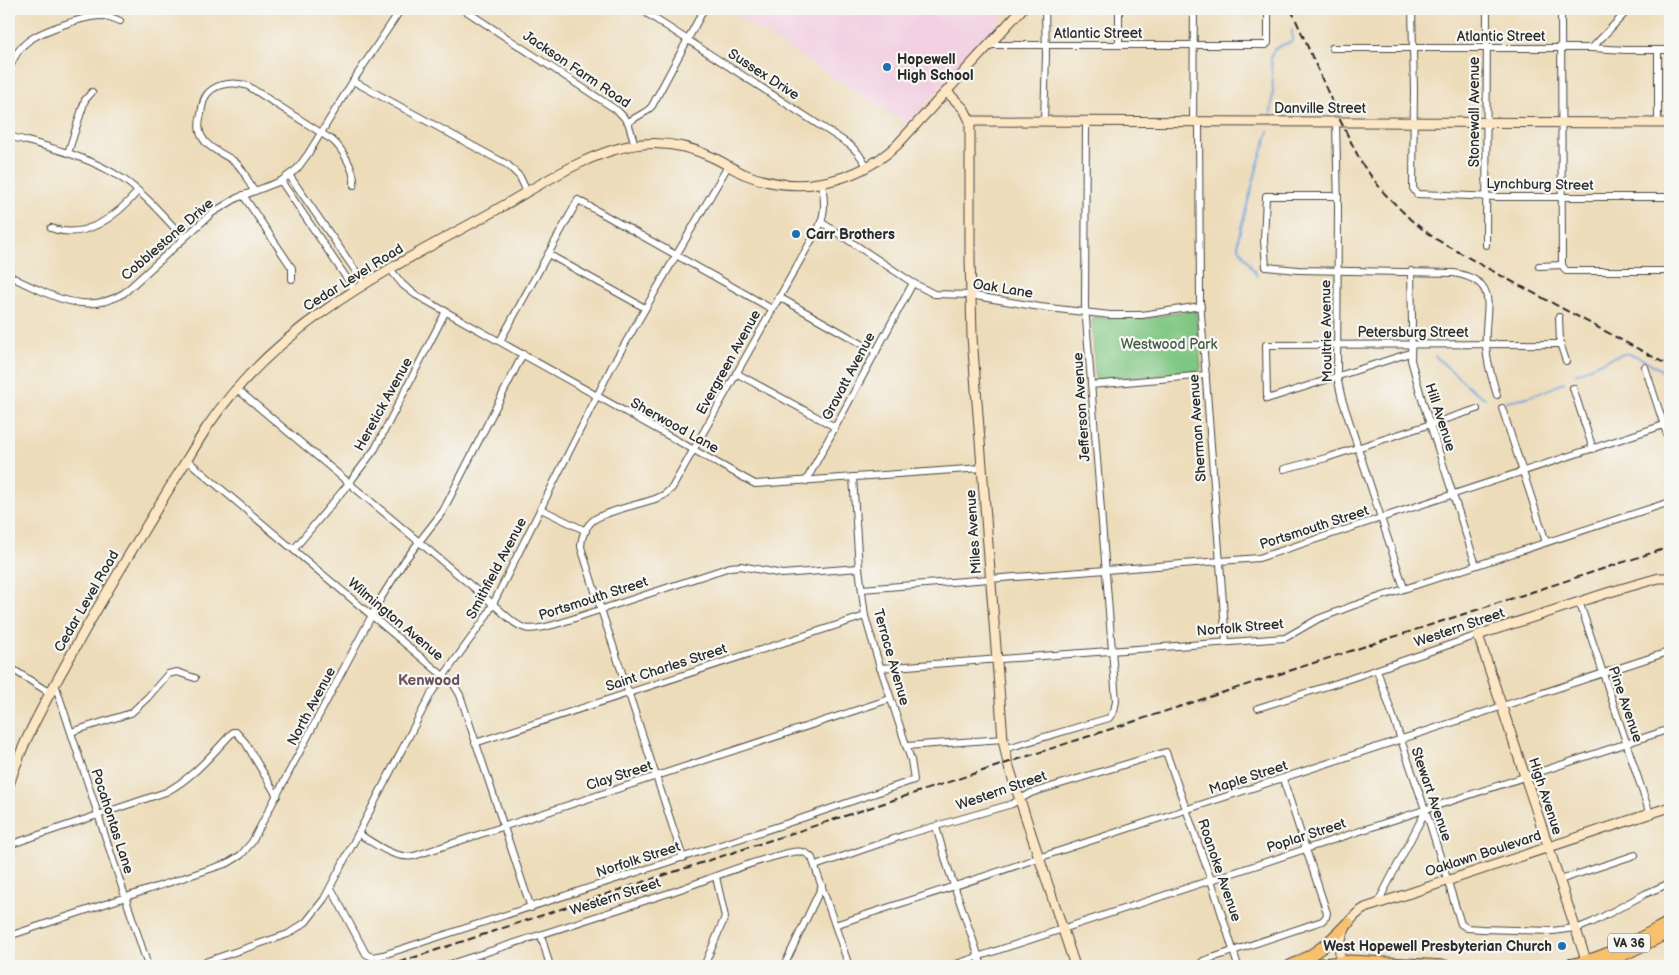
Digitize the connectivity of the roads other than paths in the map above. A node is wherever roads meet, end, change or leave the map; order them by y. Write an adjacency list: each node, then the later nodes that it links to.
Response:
1 (401, 9): 28 (street, Cobblestone Drive)
2 (463, 9): 34 (street, Jackson Farm Road)
3 (640, 9): 15 (street, Sussex Drive)
4 (704, 9): 15 (street)
5 (1022, 9): 16 (street)
6 (1045, 9): 17 (street)
7 (1119, 9): 18 (street)
8 (1194, 9): 19 (street, Sherman Avenue)
9 (1268, 9): 19 (street, Atlantic Street)
10 (1412, 9): 21 (street)
11 (1487, 9): 23 (street, Stonewall Avenue)
12 (1561, 9): 24 (street)
13 (1629, 9): 22 (street)
14 (120, 21): 27 (street)
15 (688, 40): 34 (street); 47 (street, Sussex Drive)
16 (989, 45): 17 (street, Atlantic Street); 30 (street)
17 (1046, 45): 18 (street, Atlantic Street); 32 (street)
18 (1119, 45): 19 (street, Atlantic Street)
19 (1194, 45): 35 (street, Sherman Avenue)
20 (1332, 48): 21 (street, Atlantic Street)
21 (1413, 48): 23 (street, Atlantic Street); 37 (street)
22 (1592, 48): 24 (street, Atlantic Street); 25 (street, Atlantic Street)
23 (1487, 49): 24 (street, Atlantic Street); 38 (street, Stonewall Avenue)
24 (1561, 49): 39 (street)
25 (1658, 50): 26 (street, Atlantic Street); 40 (street)
26 (1670, 50)
27 (9, 70)
28 (353, 81): 42 (street, Cobblestone Drive); 54 (street)
29 (92, 92): 45 (street)
30 (947, 92): 31 (street); 47 (street)
31 (970, 121): 32 (street, Danville Street); 77 (street, Miles Avenue)
32 (1044, 121): 33 (street, Danville Street)
33 (1086, 121): 35 (street, Danville Street); 83 (street, Jefferson Avenue)
34 (628, 122): 44 (street, Jackson Farm Road)
35 (1196, 122): 36 (street, Danville Street); 79 (street, Sherman Avenue)
36 (1336, 122): 37 (street, Danville Street); 56 (street, Moultrie Avenue)
37 (1413, 122): 38 (street, Danville Street); 57 (street, Lynchburg Street)
38 (1486, 123): 39 (street, Danville Street); 57 (street, Stonewall Avenue)
39 (1562, 123): 40 (street, Danville Street); 58 (street)
40 (1658, 123): 41 (street, Danville Street)
41 (1670, 123)
42 (322, 132): 48 (street, Cobblestone Drive); 51 (street); 53 (street)
43 (9, 136): 45 (street)
44 (635, 145): 46 (street, Cedar Level Road); 54 (street, Cedar Level Road)
45 (68, 153): 52 (street)
46 (728, 166): 50 (street); 65 (street, Smithfield Avenue)
47 (868, 167): 50 (street)
48 (289, 176): 49 (street, Cobblestone Drive); 74 (street)
49 (281, 181): 53 (street, Cobblestone Drive); 76 (street)
50 (822, 183): 60 (street, Evergreen Avenue)
51 (354, 185)
52 (138, 191): 61 (street); 62 (street)
53 (254, 191): 55 (street, Cobblestone Drive)
54 (527, 192): 68 (street, Cedar Level Road)
55 (243, 195): 62 (street, Cobblestone Drive); 73 (street)
56 (1338, 196): 69 (street, Moultrie Avenue); 69 (street)
57 (1487, 196): 58 (street, Lynchburg Street); 63 (street, Stonewall Avenue)
58 (1562, 197): 59 (street, Lynchburg Street); 66 (street)
59 (1670, 197)
60 (821, 222): 75 (street, Oak Lane); 78 (street, Evergreen Avenue)
61 (51, 228)
62 (183, 238): 72 (street, Cobblestone Drive)
63 (1486, 246)
64 (548, 254): 65 (street); 80 (street); 85 (street)
65 (675, 254): 80 (street, Smithfield Avenue); 81 (street)
66 (1562, 265): 67 (street); 71 (street)
67 (1539, 266)
68 (390, 269): 74 (street, Cedar Level Road); 82 (street, Sherwood Lane)
69 (1338, 270): 70 (street); 88 (street, Moultrie Avenue)
70 (1411, 271): 86 (street); 89 (street, Hill Avenue)
71 (1670, 271)
72 (9, 275)
73 (292, 279)
74 (364, 283): 76 (street, Cedar Level Road)
75 (913, 283): 77 (street, Oak Lane); 90 (street, Gravatt Avenue)
76 (354, 289): 100 (street, Cedar Level Road)
77 (970, 295): 83 (street, Oak Lane); 113 (street, Miles Avenue)
78 (779, 297): 81 (street, Evergreen Avenue); 90 (street)
79 (1201, 306): 83 (street, Oak Lane); 96 (street, Sherman Avenue)
80 (645, 308): 102 (street, Smithfield Avenue)
81 (772, 309): 95 (street, Evergreen Avenue)
82 (446, 312): 85 (street, Sherwood Lane); 118 (street, Heretick Avenue)
83 (1086, 313): 98 (street, Jefferson Avenue)
84 (1559, 317): 87 (street)
85 (500, 341): 92 (street, Sherwood Lane)
86 (1485, 344): 87 (street, Petersburg Street); 89 (street, Petersburg Street); 101 (street)
87 (1561, 344): 93 (street)
88 (1337, 345): 89 (street, Petersburg Street); 97 (street, Moultrie Avenue); 97 (street, Petersburg Street)
89 (1411, 345): 91 (street, Hill Avenue)
90 (876, 352): 107 (street, Gravatt Avenue)
91 (1410, 353): 97 (street); 105 (street, Hill Avenue)
92 (523, 354): 102 (street, Sherwood Lane); 124 (street, North Avenue)
93 (1566, 361)
94 (1645, 367): 106 (street)
95 (736, 373): 107 (street); 111 (street, Evergreen Avenue)
96 (1206, 375): 98 (street); 127 (street, Sherman Avenue)
97 (1337, 377): 109 (street, Moultrie Avenue)
98 (1091, 385): 130 (street, Jefferson Avenue)
99 (1573, 388): 110 (street)
100 (237, 389): 112 (street, Cedar Level Road); 118 (street, Portsmouth Street)
101 (1497, 395)
102 (598, 396): 111 (street, Sherwood Lane); 121 (street, Smithfield Avenue)
103 (1502, 408): 115 (street)
104 (1476, 409): 105 (street)
105 (1430, 424): 109 (street); 119 (street, Hill Avenue)
106 (1667, 424): 108 (street); 110 (street, Portsmouth Street)
107 (835, 428): 117 (street, Gravatt Avenue)
108 (1670, 444)
109 (1359, 448): 114 (street); 122 (street, Moultrie Avenue)
110 (1593, 449): 115 (street, Portsmouth Street)
111 (693, 450): 117 (street, Sherwood Lane); 123 (street, Evergreen Avenue)
112 (187, 460): 126 (street, Wilmington Avenue); 151 (street, Cedar Level Road)
113 (982, 468): 116 (street, Sherwood Lane); 132 (street, Miles Avenue)
114 (1284, 469)
115 (1523, 471): 119 (street, Portsmouth Street); 125 (street)
116 (853, 477): 117 (street, Sherwood Lane); 129 (street, Terrace Avenue)
117 (806, 481)
118 (350, 482): 124 (street, Portsmouth Street); 126 (street, Heretick Avenue)
119 (1452, 495): 122 (street, Portsmouth Street); 128 (street, Hill Avenue)
120 (1670, 502): 125 (street, Norfolk Street)
121 (541, 508): 123 (street); 136 (street, Smithfield Avenue)
122 (1381, 518): 127 (street, Portsmouth Street); 133 (street, Moultrie Avenue)
123 (586, 531): 137 (street)
124 (419, 542): 136 (street, Portsmouth Street); 138 (street, North Avenue)
125 (1546, 542): 128 (street, Norfolk Street)
126 (294, 549): 138 (street, Wilmington Avenue)
127 (1220, 562): 130 (street, Portsmouth Street); 141 (street, Sherman Avenue)
128 (1476, 565): 133 (street, Norfolk Street)
129 (859, 568): 134 (street, Terrace Avenue); 137 (street, Portsmouth Street)
130 (1106, 571): 132 (street, Portsmouth Street); 142 (street, Jefferson Avenue)
131 (1670, 578): 135 (street, Western Street)
132 (990, 579): 134 (street, Portsmouth Street); 144 (street, Miles Avenue)
133 (1404, 588): 141 (street, Norfolk Street)
134 (862, 589): 139 (street, Terrace Avenue)
135 (1579, 602): 140 (street, Western Street); 148 (street, Pine Avenue)
136 (493, 604): 137 (street, Portsmouth Street); 149 (street, Smithfield Avenue)
137 (601, 609): 153 (street)
138 (372, 615): 149 (street, Wilmington Avenue); 171 (street, North Avenue)
139 (865, 616): 146 (street, Terrace Avenue); 153 (street, Saint Charles Street)
140 (1478, 635): 147 (street, Western Street); 155 (street, High Avenue)
141 (1226, 642): 142 (street, Norfolk Street)
142 (1111, 651): 144 (street, Norfolk Street); 164 (street, Jefferson Avenue)
143 (1668, 652): 148 (street, Maple Street)
144 (996, 659): 146 (street, Norfolk Street); 159 (street, Miles Avenue)
145 (9, 667): 152 (street)
146 (880, 668): 154 (street, Terrace Avenue)
147 (1377, 670): 156 (street, Western Street); 160 (street, Stewart Avenue)
148 (1602, 673): 155 (street, Maple Street); 162 (street, Pine Avenue)
149 (443, 676): 161 (street, Wilmington Avenue); 180 (street, Smithfield Avenue)
150 (195, 678): 158 (street)
151 (55, 684): 152 (street, Cedar Level Road); 158 (street, Pocahontas Lane)
152 (50, 693): 170 (street, Cedar Level Road)
153 (629, 693): 161 (street, Saint Charles Street); 166 (street)
154 (890, 699): 163 (street, Terrace Avenue); 166 (street, Clay Street)
155 (1502, 707): 160 (street, Maple Street); 167 (street, High Avenue)
156 (1258, 708)
157 (1670, 729): 162 (street, Poplar Street)
158 (71, 732): 177 (street, Pocahontas Lane)
159 (1002, 739): 163 (street); 164 (street, Miles Avenue)
160 (1400, 740): 168 (street, Maple Street); 174 (street, Stewart Avenue)
161 (475, 743): 178 (street, Wilmington Avenue)
162 (1627, 744): 167 (street, Poplar Street); 176 (street, Pine Avenue)
163 (906, 746): 169 (street, Terrace Avenue)
164 (1004, 749): 172 (street, Miles Avenue)
165 (1167, 753): 172 (street, Western Street); 175 (street, Roanoke Avenue)
166 (657, 776): 178 (street, Clay Street); 185 (street)
167 (1525, 776): 174 (street, Poplar Street); 182 (street, High Avenue)
168 (1283, 779): 175 (street, Maple Street); 183 (street)
169 (914, 780): 185 (street, Norfolk Street)
170 (9, 784)
171 (277, 796): 177 (street); 196 (street, North Avenue)
172 (1019, 800): 179 (street, Western Street); 186 (street, Miles Avenue)
173 (1670, 807): 176 (street, Oaklawn Boulevard)
174 (1425, 810): 183 (street, Poplar Street); 190 (street, Stewart Avenue); 197 (street)
175 (1187, 811): 186 (street, Maple Street); 189 (street, Roanoke Avenue)
176 (1650, 814): 182 (street, Oaklawn Boulevard)
177 (98, 815): 181 (street); 196 (street, Pocahontas Lane)
178 (503, 827): 180 (street, Clay Street); 198 (street, Wilmington Avenue)
179 (936, 827): 187 (street, Western Street); 194 (street)
180 (359, 834): 195 (street, Smithfield Avenue)
181 (9, 845)
182 (1548, 847): 190 (street, Oaklawn Boulevard); 191 (street, High Avenue)
183 (1305, 849): 189 (street, Poplar Street); 207 (street)
184 (1635, 855): 191 (street)
185 (683, 858): 198 (street, Norfolk Street)
186 (1038, 858): 194 (street, Maple Street); 203 (street, Miles Avenue)
187 (815, 866): 188 (street, Western Street); 193 (street)
188 (716, 877): 205 (street, Western Street); 215 (street)
189 (1211, 880): 203 (street, Poplar Street); 207 (street, Roanoke Avenue)
190 (1448, 880): 197 (street, Oaklawn Boulevard); 202 (street, Stewart Avenue)
191 (1560, 880): 202 (street, High Avenue)
192 (1670, 883): 202 (street)
193 (822, 886): 201 (street); 216 (street)
194 (954, 887): 201 (street, Maple Street); 208 (street)
195 (330, 888): 198 (street, Norfolk Street); 212 (street, Smithfield Avenue)
196 (125, 897): 206 (street, North Avenue); 211 (street, Pocahontas Lane)
197 (1377, 904): 200 (street, Oaklawn Boulevard)
198 (530, 908)
199 (1670, 922): 210 (highway, VA 36)
200 (1348, 923): 209 (street); 223 (highway)
201 (836, 925): 217 (street)
202 (1576, 928): 210 (street, High Avenue)
203 (1062, 929): 208 (street, Poplar Street); 220 (street, Miles Avenue)
204 (1670, 932): 228 (highway, VA 36)
205 (540, 935): 213 (street, Western Street); 214 (street)
206 (9, 936)
207 (1234, 951): 221 (street); 222 (street, Roanoke Avenue)
208 (979, 957): 218 (street, Poplar Street); 219 (street)
209 (1341, 964): 224 (highway); 225 (highway)
210 (1587, 964): 227 (highway, VA 36)
211 (148, 966)
212 (194, 966)
213 (444, 966)
214 (550, 966)
215 (704, 966)
216 (784, 966)
217 (849, 966)
218 (950, 966)
219 (982, 966)
220 (1075, 966)
221 (1198, 966)
222 (1238, 966)
223 (1290, 966)
224 (1303, 966)
225 (1422, 966): 226 (highway)
226 (1445, 966)
227 (1562, 966)
228 (1601, 966)

